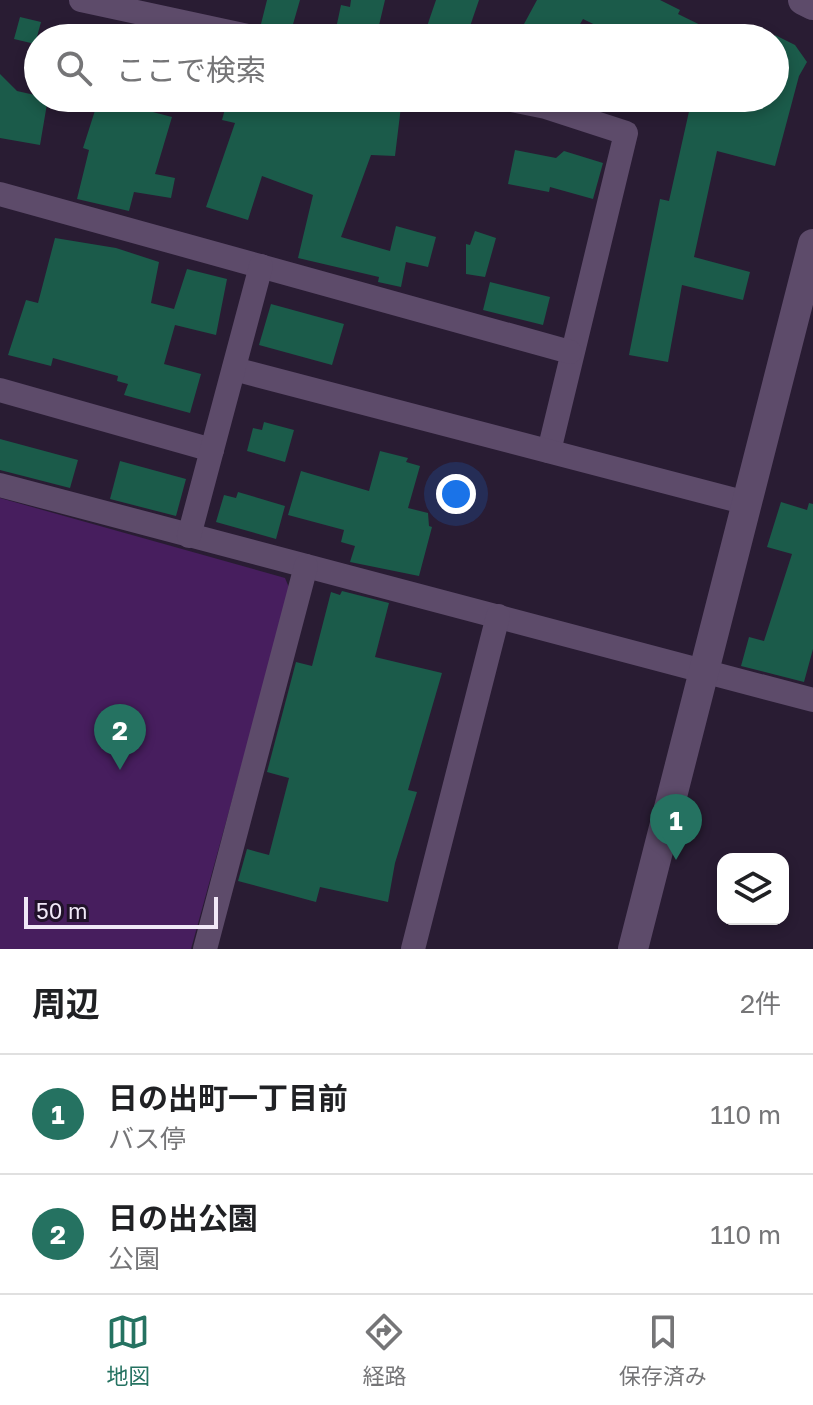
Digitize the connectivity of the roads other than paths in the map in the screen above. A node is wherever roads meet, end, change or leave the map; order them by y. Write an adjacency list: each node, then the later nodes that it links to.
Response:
1 (81, 0): 4 (street)
2 (803, 0): 3 (street)
3 (813, 5)
4 (192, 24)
5 (561, 112): 9 (street)
6 (0, 194): 8 (street)
7 (812, 248): 15 (street)
8 (261, 266): 9 (street); 10 (street)
9 (570, 352): 13 (street)
10 (234, 369): 12 (street); 13 (street)
11 (0, 390): 12 (street)
12 (212, 450): 16 (street)
13 (549, 451): 15 (street)
14 (0, 485): 16 (street)
15 (747, 503): 19 (street)
16 (189, 536): 17 (street)
17 (306, 566): 18 (street); 21 (street)
18 (498, 616): 19 (street); 22 (street)
19 (704, 669): 20 (street); 23 (street)
20 (813, 700)
21 (205, 949)
22 (413, 949)
23 (633, 949)

